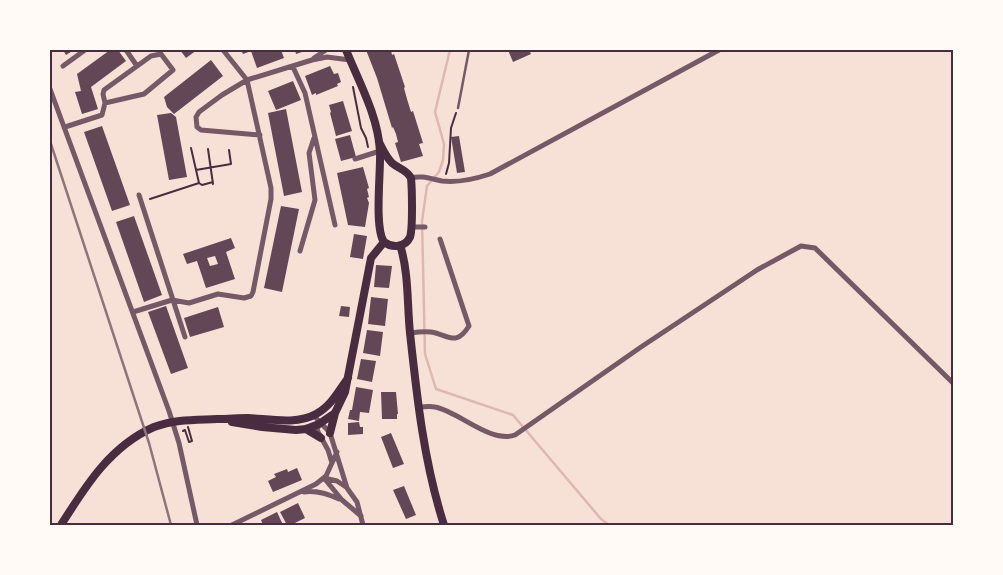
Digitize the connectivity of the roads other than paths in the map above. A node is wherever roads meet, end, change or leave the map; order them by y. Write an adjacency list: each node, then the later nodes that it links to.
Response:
1 (85, 50): 10 (street)
2 (126, 50): 11 (street)
3 (223, 50): 13 (street)
4 (326, 50): 8 (street)
5 (346, 50): 9 (main road)
6 (469, 50): 16 (lane)
7 (719, 50): 25 (street)
8 (312, 60): 9 (street); 12 (street)
9 (350, 60): 20 (main road)
10 (63, 66)
11 (137, 66): 15 (street); 15 (street)
12 (293, 67): 13 (street); 19 (street)
13 (247, 80): 18 (street); 18 (street)
14 (50, 89): 17 (street)
15 (105, 103): 17 (street)
16 (458, 108)
17 (65, 127): 35 (street)
18 (260, 135): 34 (street)
19 (315, 137): 27 (street); 33 (street)
20 (379, 142): 21 (main road); 23 (main road)
21 (380, 151): 22 (street); 24 (main road)
22 (355, 159)
23 (397, 166): 24 (main road); 25 (main road)
24 (380, 177): 31 (main road)
25 (411, 178): 28 (main road)
26 (139, 196): 34 (street)
27 (335, 225)
28 (414, 227): 29 (street); 32 (main road)
29 (425, 227)
30 (440, 239): 36 (street)
31 (384, 242): 32 (main road); 38 (main road)
32 (400, 246): 36 (main road)
33 (300, 251)
34 (172, 300): 35 (street); 37 (street)
35 (133, 312): 56 (street)
36 (413, 333): 40 (main road)
37 (185, 337)
38 (348, 378): 41 (main road); 42 (main road)
39 (953, 383): 40 (street)
40 (419, 407): 59 (main road)
41 (335, 413): 44 (main road); 46 (main road)
42 (314, 416): 43 (main road); 44 (street)
43 (215, 419): 45 (main road); 55 (main road)
44 (319, 424): 45 (main road); 46 (street); 47 (street)
45 (306, 429): 47 (main road)
46 (330, 433): 48 (street)
47 (321, 438): 49 (street)
48 (337, 452): 49 (street); 51 (street)
49 (332, 463): 50 (street)
50 (324, 478): 51 (street); 52 (street); 53 (street)
51 (347, 488): 54 (street)
52 (299, 493): 53 (street); 57 (street)
53 (342, 500): 54 (street)
54 (361, 516): 58 (street)
55 (61, 525)
56 (197, 525)
57 (232, 525)
58 (363, 525)
59 (444, 525)

